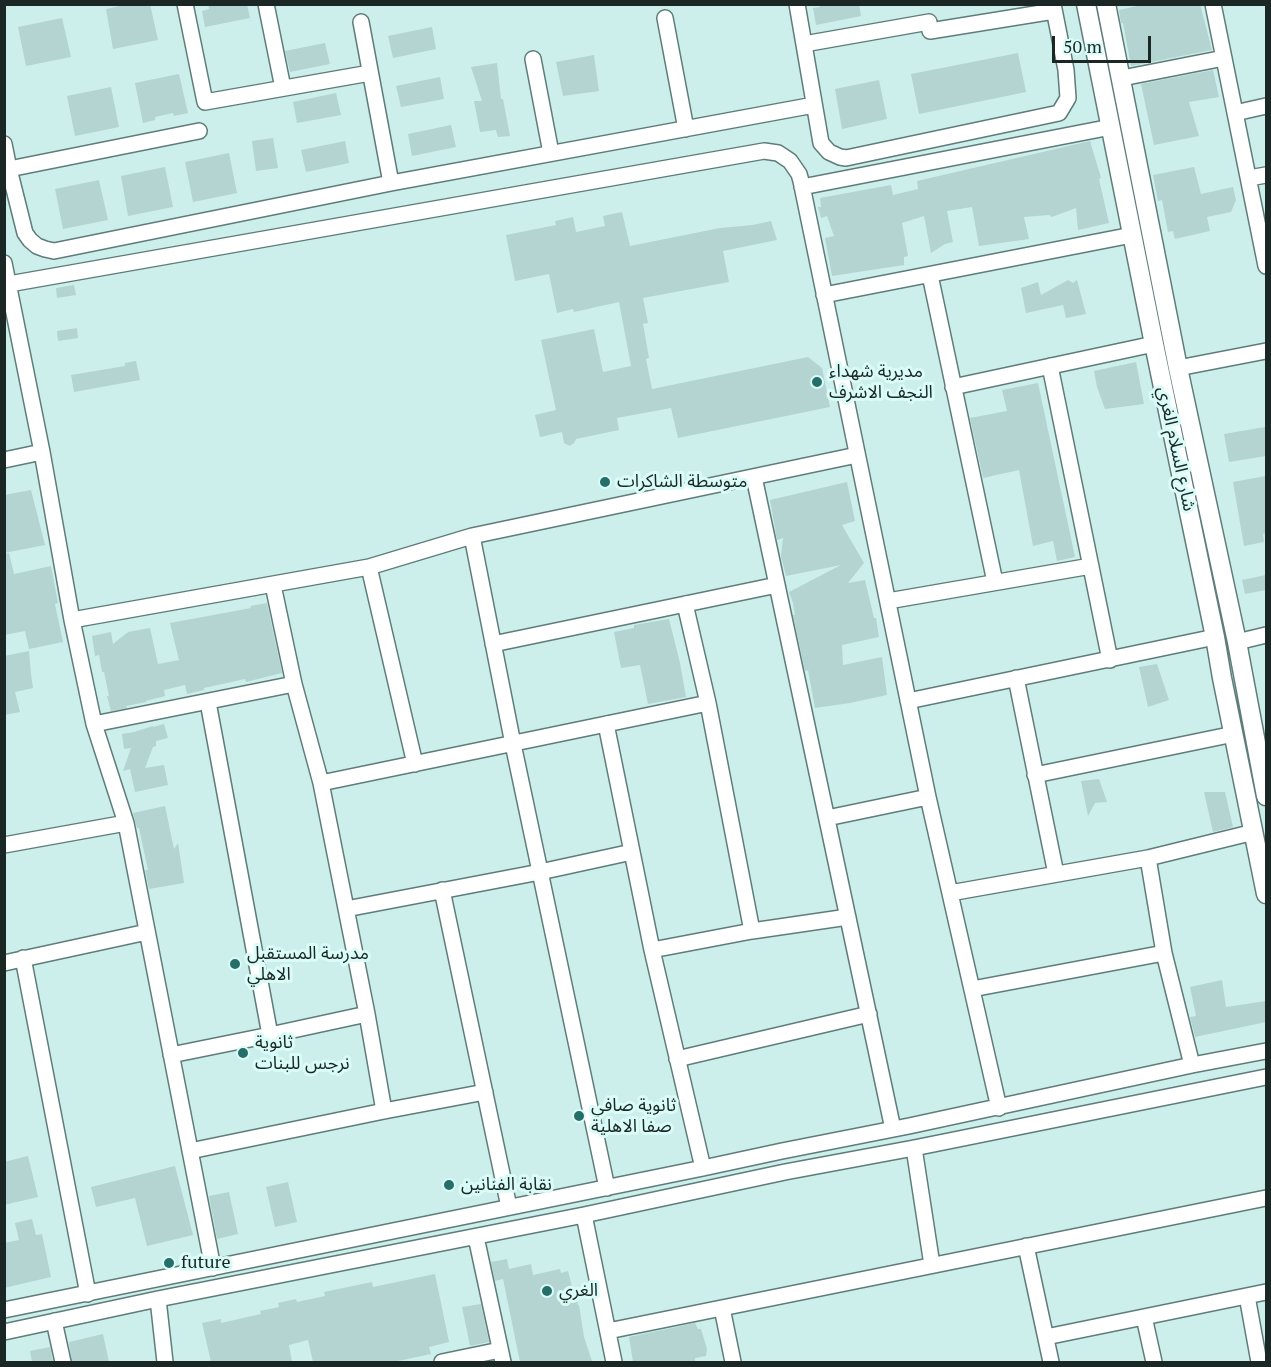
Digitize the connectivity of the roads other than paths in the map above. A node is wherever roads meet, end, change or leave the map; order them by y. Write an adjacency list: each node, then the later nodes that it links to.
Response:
1 (185, 4): 17 (street)
2 (266, 4): 17 (street)
3 (797, 4): 11 (street)
4 (1086, 4): 12 (main road, شارع السلام الغري)
5 (1106, 4): 10 (main road, شارع السلام الغري)
6 (1213, 4): 13 (street)
7 (1054, 8): 11 (street); 18 (street)
8 (665, 18): 22 (street)
9 (361, 22): 15 (street)
10 (1113, 40): 12 (main road); 16 (main road, شارع السلام الغري)
11 (804, 44): 18 (street)
12 (1094, 44): 21 (main road, شارع السلام الغري)
13 (1224, 58): 16 (street); 20 (street)
14 (533, 59): 25 (street)
15 (370, 73): 17 (street); 29 (street)
16 (1122, 78): 40 (main road, شارع السلام الغري)
17 (283, 88)
18 (814, 105): 22 (street)
19 (1266, 106): 20 (street)
20 (1235, 113): 28 (street)
21 (1111, 127): 30 (street); 31 (main road, شارع السلام الغري)
22 (686, 129): 25 (street)
23 (199, 131): 26 (street)
24 (4, 144): 26 (street)
25 (551, 153): 29 (street)
26 (9, 169): 29 (street)
27 (1266, 175): 28 (street)
28 (1249, 178): 33 (street)
29 (391, 183)
30 (802, 187): 35 (street); 36 (street)
31 (1132, 235): 34 (street); 37 (main road, شارع السلام الغري)
32 (4, 263): 35 (street)
33 (1266, 266)
34 (930, 274): 36 (street); 41 (street)
35 (9, 284): 42 (street)
36 (824, 295): 43 (street)
37 (1154, 344): 39 (street); 56 (main road, شارع السلام الغري)
38 (1266, 351): 40 (street)
39 (1050, 366): 41 (street); 47 (street)
40 (1179, 368): 57 (main road, شارع السلام الغري)
41 (953, 387): 49 (street)
42 (42, 452): 44 (street); 54 (street)
43 (857, 454): 45 (street); 52 (street)
44 (4, 460)
45 (754, 477): 46 (street); 51 (street)
46 (472, 536): 48 (street); 58 (street)
47 (1091, 566): 49 (street); 59 (street)
48 (369, 567): 50 (street); 71 (street)
49 (995, 582): 52 (street)
50 (273, 585): 54 (street); 63 (street)
51 (777, 585): 53 (street); 76 (street)
52 (888, 601): 64 (street)
53 (685, 604): 58 (street); 66 (street)
54 (72, 620): 67 (street)
55 (1266, 635): 57 (street)
56 (1215, 637): 59 (street); 62 (main road, شارع السلام الغري)
57 (1237, 642): 60 (main road, شارع السلام الغري)
58 (494, 644): 70 (street)
59 (1110, 660): 61 (street)
60 (1242, 675): 62 (main road); 74 (main road, شارع السلام الغري)
61 (1016, 678): 64 (street); 72 (street)
62 (1222, 678): 69 (main road, شارع السلام الغري)
63 (294, 684): 65 (street); 73 (street)
64 (908, 701): 75 (street)
65 (208, 702): 67 (street); 98 (street)
66 (708, 703): 68 (street); 89 (street)
67 (94, 724): 77 (street)
68 (606, 724): 70 (street); 80 (street)
69 (1234, 734): 72 (street); 78 (main road, شارع السلام الغري)
70 (513, 744): 71 (street); 82 (street)
71 (415, 764): 73 (street)
72 (1035, 775): 83 (street)
73 (321, 783): 87 (street)
74 (1266, 796)
75 (928, 797): 76 (street); 85 (street)
76 (827, 818): 88 (street)
77 (126, 823): 79 (street); 90 (street)
78 (1254, 832): 81 (street); 86 (main road, شارع السلام الغري)
79 (4, 845)
80 (632, 852): 82 (street); 91 (street)
81 (1148, 858): 83 (street); 92 (street)
82 (540, 872): 84 (street); 113 (street)
83 (1056, 874): 85 (street)
84 (442, 890): 87 (street); 104 (street)
85 (950, 893): 95 (street)
86 (1266, 894)
87 (346, 909): 96 (street)
88 (848, 917): 89 (street); 97 (street)
89 (752, 931): 91 (street)
90 (147, 932): 93 (street); 100 (street)
91 (652, 950): 101 (street)
92 (1164, 953): 95 (street); 102 (street)
93 (23, 958): 94 (street); 124 (street)
94 (4, 963)
95 (972, 989): 105 (street)
96 (367, 1014): 98 (street); 106 (street)
97 (868, 1014): 101 (street); 107 (street)
98 (270, 1035): 100 (street)
99 (1266, 1051): 102 (street)
100 (171, 1055): 110 (street)
101 (677, 1059): 111 (street)
102 (1192, 1065): 105 (street)
103 (1266, 1077): 108 (street)
104 (485, 1092): 106 (street); 115 (street)
105 (999, 1108): 107 (street)
106 (384, 1111): 110 (street)
107 (893, 1129): 109 (street)
108 (914, 1148): 112 (street); 120 (street)
109 (782, 1150): 111 (street); 112 (street)
110 (190, 1151): 122 (street)
111 (703, 1168): 113 (street)
112 (785, 1173): 116 (street)
113 (607, 1188): 115 (street)
114 (1266, 1198): 118 (street)
115 (509, 1207): 119 (street)
116 (584, 1215): 117 (street); 131 (street)
117 (476, 1237): 121 (street); 134 (street)
118 (1026, 1246): 120 (street); 133 (street)
119 (316, 1247): 121 (street); 122 (street)
120 (932, 1265): 127 (street)
121 (320, 1267): 126 (street)
122 (213, 1268): 124 (street)
123 (1266, 1292): 125 (street)
124 (88, 1294): 128 (street)
125 (1247, 1296): 129 (street); 142 (street)
126 (158, 1299): 130 (street); 136 (street)
127 (722, 1308): 131 (street); 139 (street)
128 (4, 1310)
129 (1144, 1317): 133 (street); 141 (street)
130 (54, 1321): 132 (street); 135 (street)
131 (608, 1331): 138 (street)
132 (4, 1332)
133 (1046, 1337): 140 (street)
134 (501, 1356): 137 (street)
135 (63, 1362)
136 (165, 1362)
137 (442, 1362)
138 (614, 1362)
139 (733, 1362)
140 (1052, 1362)
141 (1154, 1362)
142 (1259, 1362)

